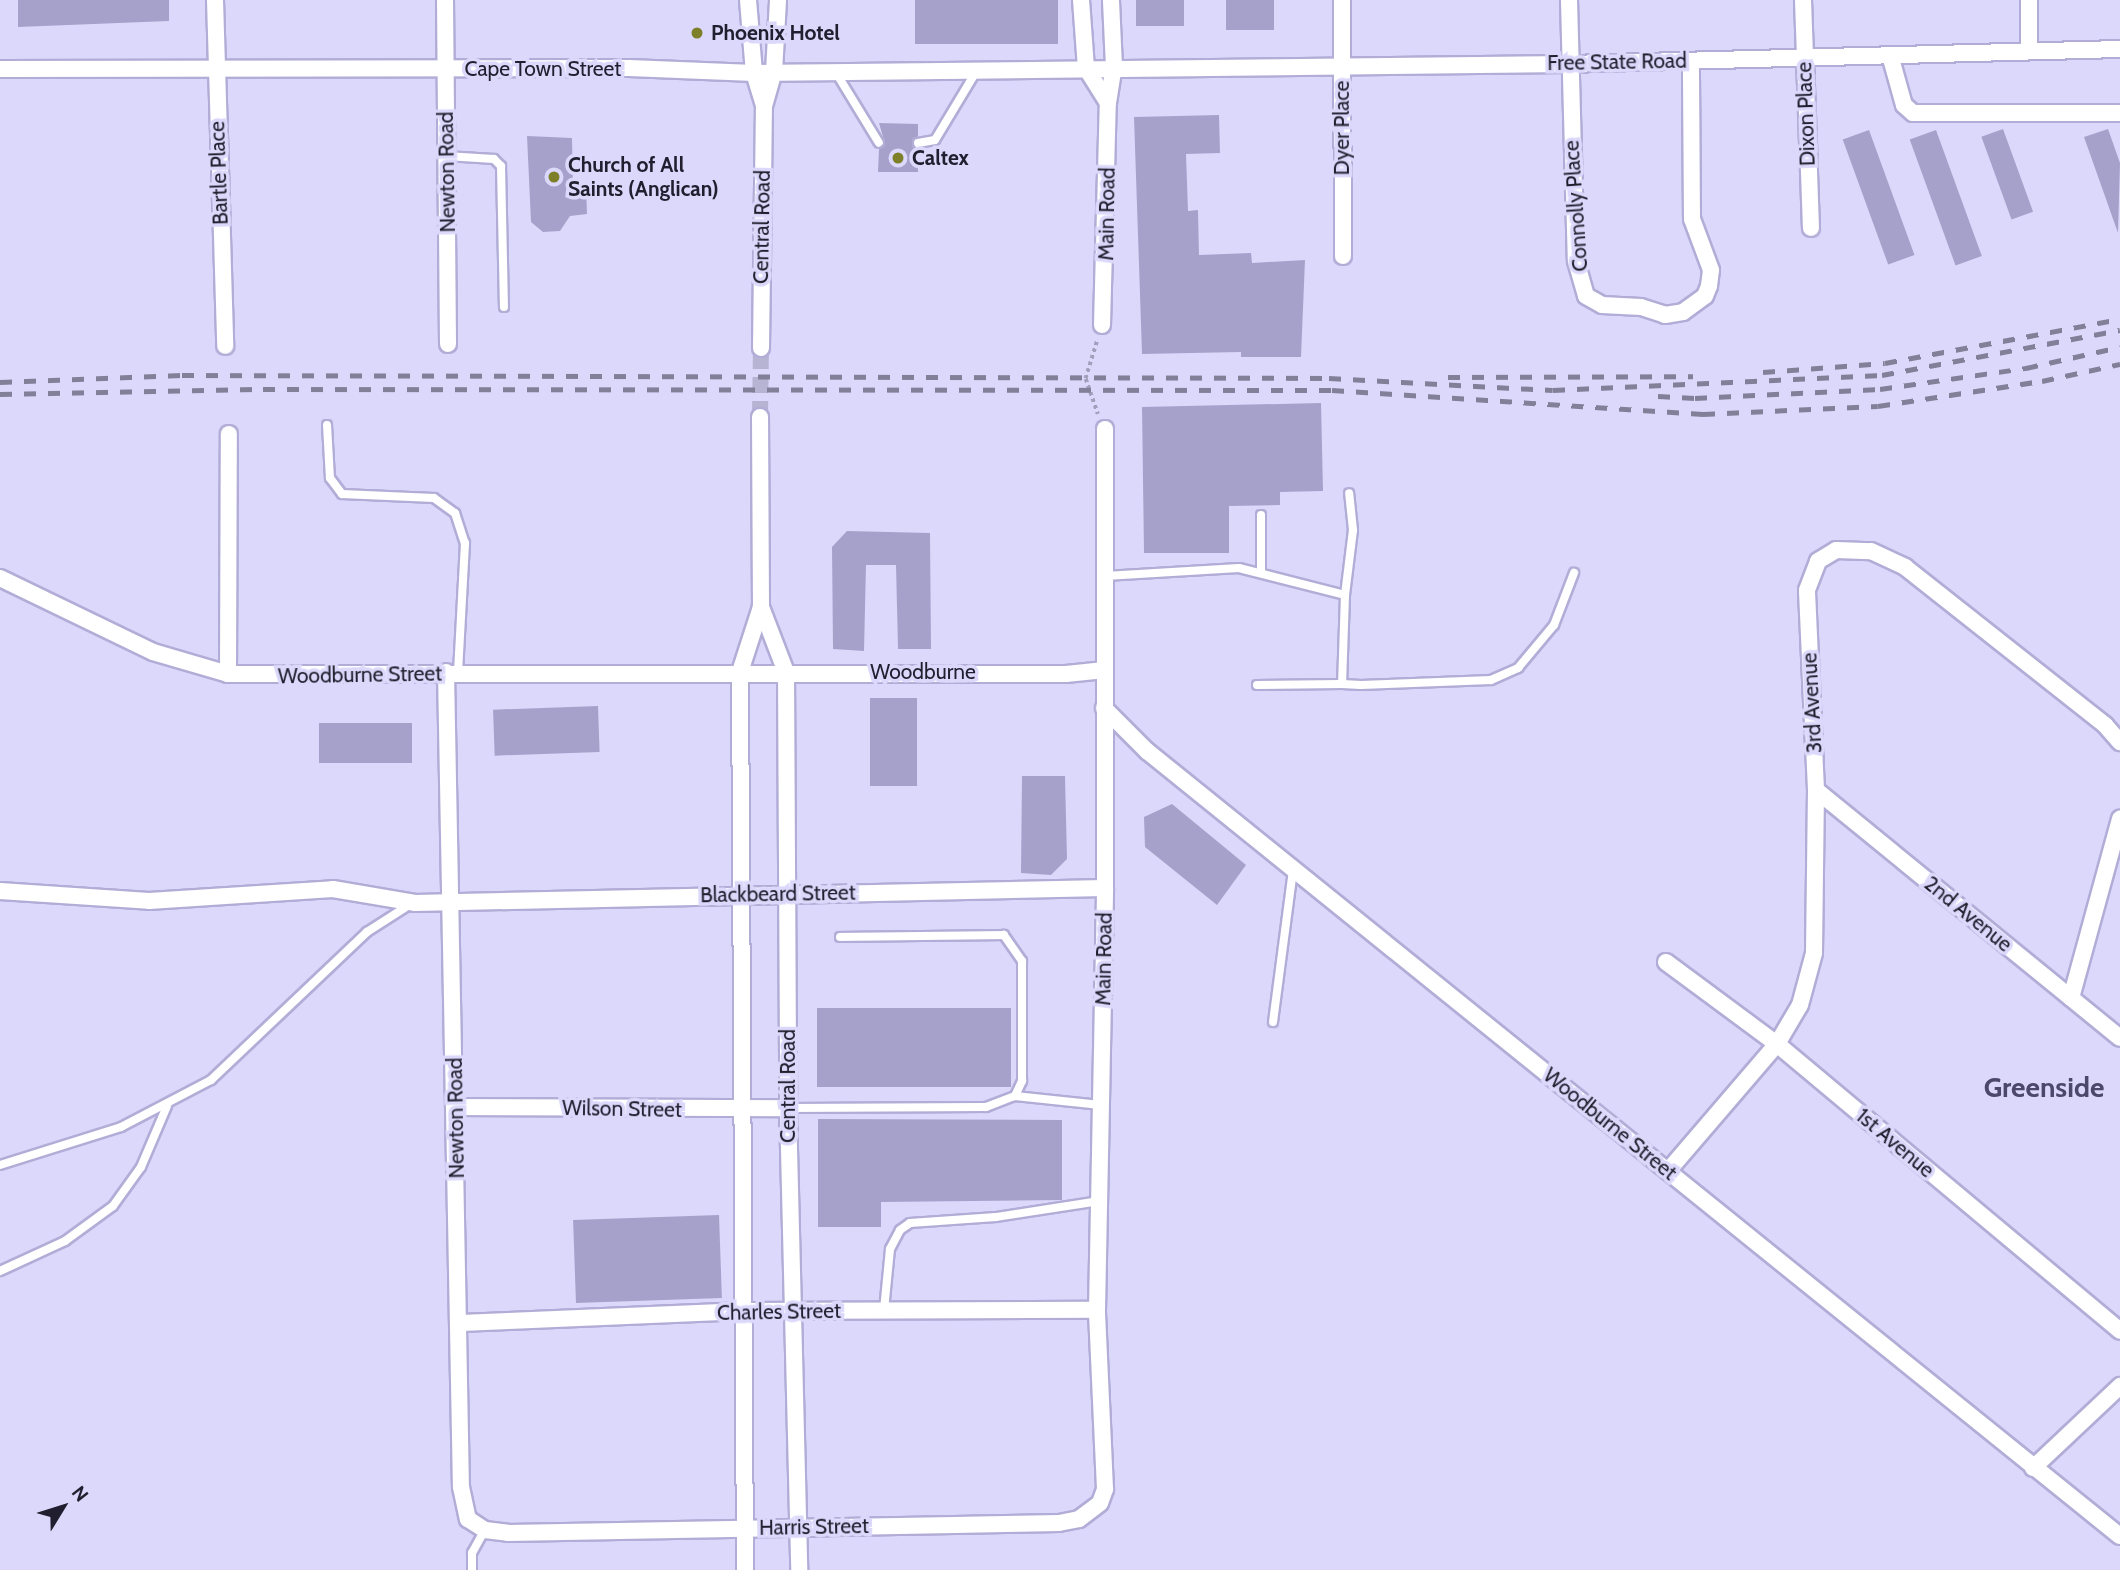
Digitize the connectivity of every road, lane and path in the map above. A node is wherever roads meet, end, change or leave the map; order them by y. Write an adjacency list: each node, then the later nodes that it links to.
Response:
1 (215, 0): 22 (street, Bartle Place)
2 (445, 0): 23 (street, Newton Road)
3 (748, 0): 26 (street, Central Road)
4 (778, 0): 25 (street, Central Road)
5 (1081, 0): 20 (street)
6 (1111, 0): 19 (street, Main Road)
7 (1342, 0): 17 (street, Dyer Place)
8 (1569, 0): 16 (street, Connolly Place)
9 (1803, 0): 14 (street, Dixon Place)
10 (2029, 0): 12 (street)
11 (2120, 49): 12 (street, Free State Road)
12 (2029, 50): 13 (street, Free State Road)
13 (1890, 55): 14 (street, Free State Road); 29 (street)
14 (1804, 59): 15 (street, Free State Road); 33 (street, Dixon Place)
15 (1691, 61): 16 (street, Free State Road); 16 (street, Connolly Place)
16 (1569, 64): 17 (street, Free State Road)
17 (1342, 65): 19 (street, Free State Road); 34 (street, Dyer Place)
18 (979, 67): 20 (street, Cape Town Street); 24 (street, Cape Town Street); 31 (lane)
19 (1114, 67): 20 (street, Free State Road); 27 (street, Main Road)
20 (1086, 68): 27 (street)
21 (0, 69): 22 (street, Cape Town Street)
22 (215, 69): 23 (street, Cape Town Street); 38 (street, Bartle Place)
23 (446, 69): 26 (street, Cape Town Street); 32 (street, Newton Road)
24 (835, 71): 25 (street, Cape Town Street); 30 (lane)
25 (774, 72): 26 (street, Cape Town Street); 28 (street, Central Road)
26 (754, 73): 28 (street, Central Road)
27 (1108, 103): 36 (street, Main Road)
28 (764, 106): 39 (street, Central Road)
29 (2120, 113)
30 (879, 143)
31 (918, 143)
32 (446, 156): 35 (lane); 37 (street, Newton Road)
33 (1811, 228)
34 (1343, 256)
35 (504, 307)
36 (1102, 325): 42 (path)
37 (448, 344)
38 (225, 346)
39 (761, 348)
40 (760, 417): 51 (street, Central Road)
41 (327, 425): 53 (lane)
42 (1105, 429): 48 (street, Main Road)
43 (229, 434): 56 (street)
44 (1349, 493): 50 (lane)
45 (1261, 515): 46 (lane)
46 (1261, 570): 48 (lane); 50 (lane)
47 (1574, 573): 57 (lane)
48 (1105, 576): 52 (street, Main Road)
49 (0, 578): 56 (street, Woodburne Street)
50 (1345, 595): 57 (lane)
51 (761, 607): 54 (street, Central Road); 55 (street, Central Road)
52 (1105, 670): 55 (street, Woodburne); 59 (street, Main Road)
53 (452, 672): 54 (street, Woodburne Street); 56 (street, Woodburne Street); 68 (street, Newton Road)
54 (740, 672): 55 (street, Woodburne); 67 (street, Central Road)
55 (786, 672): 66 (street, Central Road)
56 (228, 674)
57 (1342, 684): 58 (lane)
58 (1257, 685)
59 (1104, 708): 63 (street, Woodburne Street); 64 (street, Main Road)
60 (2120, 742): 61 (street, 3rd Avenue)
61 (1816, 790): 72 (street, 2nd Avenue); 75 (street, 3rd Avenue)
62 (2120, 819): 72 (street)
63 (1294, 868): 73 (lane); 83 (street, Woodburne Street)
64 (1105, 888): 66 (street, Blackbeard Street); 77 (street, Main Road)
65 (0, 891): 69 (street, Blackbeard Street)
66 (788, 894): 67 (street, Blackbeard Street); 80 (street, Central Road)
67 (742, 895): 68 (street, Blackbeard Street); 81 (street, Central Road)
68 (451, 899): 69 (street, Blackbeard Street); 79 (street, Newton Road)
69 (415, 903): 78 (lane)
70 (840, 937): 76 (lane)
71 (1666, 962): 75 (street, 1st Avenue)
72 (2071, 998): 74 (street, 2nd Avenue)
73 (1273, 1022)
74 (2120, 1038)
75 (1777, 1044): 83 (street, 3rd Avenue); 91 (street, 1st Avenue)
76 (1015, 1096): 77 (lane); 80 (lane)
77 (1101, 1105): 84 (street, Main Road)
78 (167, 1106): 82 (lane); 85 (lane)
79 (456, 1107): 81 (street, Wilson Street); 90 (street, Newton Road)
80 (788, 1108): 81 (street, Wilson Street); 89 (street, Central Road)
81 (746, 1110): 88 (street, Central Road)
82 (0, 1165)
83 (1668, 1171): 93 (street, Woodburne Street)
84 (1099, 1201): 86 (lane); 87 (street, Main Road)
85 (0, 1271)
86 (884, 1310): 87 (street, Charles Street); 89 (street, Charles Street)
87 (1097, 1310): 94 (street, Main Road)
88 (745, 1311): 89 (street, Charles Street); 90 (street, Charles Street); 96 (street, Central Road)
89 (792, 1311): 95 (street, Central Road)
90 (461, 1323): 97 (street, Newton Road)
91 (2120, 1331)
92 (2120, 1386): 93 (street)
93 (2033, 1468): 98 (street, Woodburne Street)
94 (1105, 1489): 95 (street, Harris Street)
95 (799, 1527): 96 (street, Harris Street); 101 (street, Central Road)
96 (744, 1529): 97 (street, Harris Street); 100 (street, Central Road)
97 (485, 1530): 99 (lane)
98 (2120, 1536)
99 (472, 1570)
100 (745, 1570)
101 (799, 1570)

